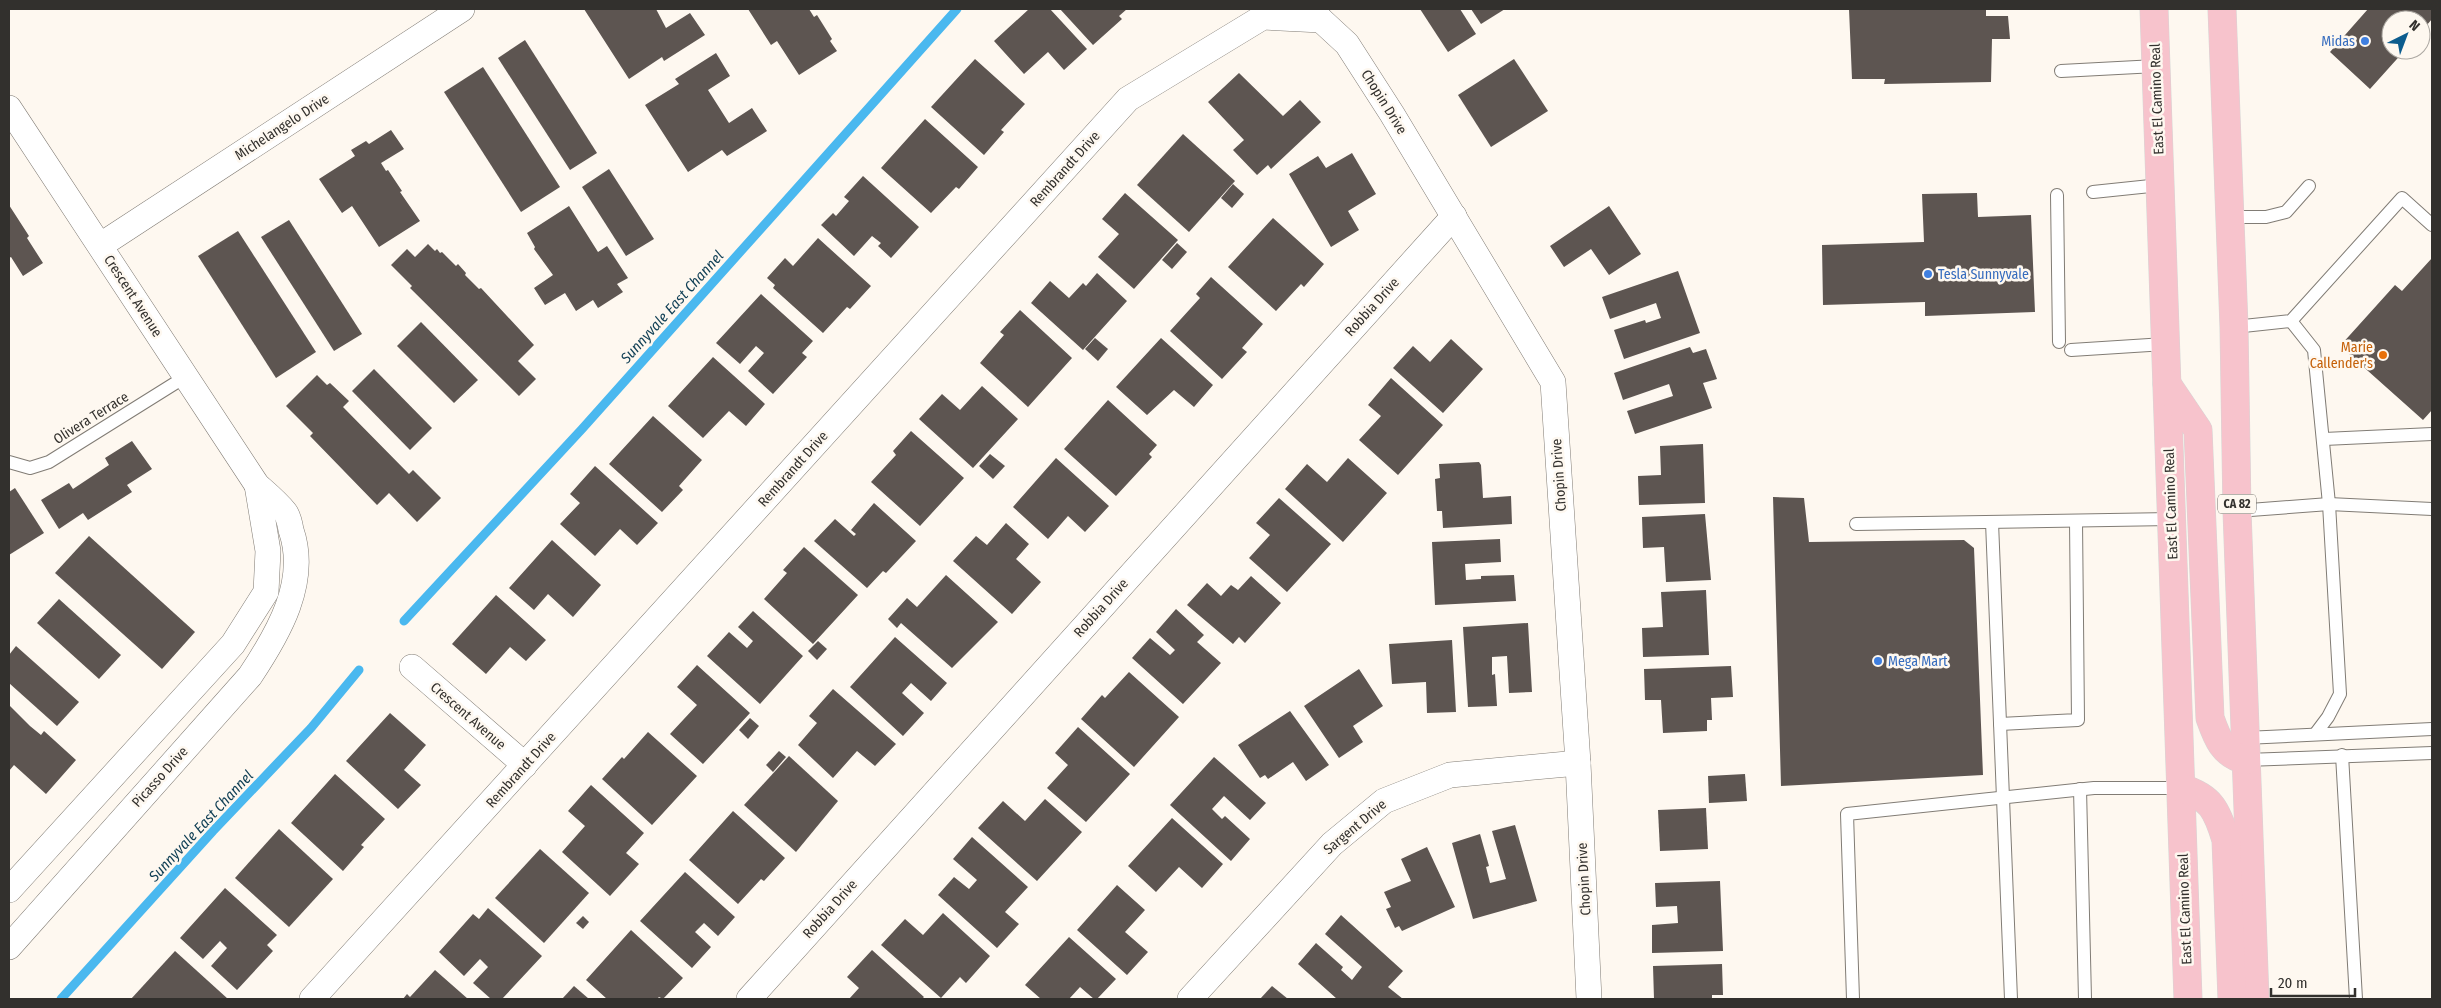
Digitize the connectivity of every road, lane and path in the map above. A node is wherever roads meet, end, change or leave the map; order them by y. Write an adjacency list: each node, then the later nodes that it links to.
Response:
1 (462, 9): 17 (street, Michelangelo Drive)
2 (2154, 9): 5 (main road, East El Camino Real)
3 (2222, 9): 15 (main road, CA 82)
4 (1324, 14): 14 (street, Chopin Drive); 45 (street, Rembrandt Drive)
5 (2156, 66): 6 (lane); 8 (main road, East El Camino Real)
6 (2061, 71)
7 (9, 108): 17 (street, Crescent Avenue)
8 (2160, 185): 10 (lane); 21 (main road, East El Camino Real)
9 (2309, 186): 15 (lane)
10 (2093, 192)
11 (2057, 195): 20 (lane)
12 (2415, 209): 13 (lane); 16 (lane); 18 (lane)
13 (2432, 211)
14 (1454, 216): 44 (street, Chopin Drive); 52 (street, Robbia Drive)
15 (2230, 217): 19 (main road, CA 82)
16 (2432, 225)
17 (101, 245): 23 (street, Crescent Avenue)
18 (2291, 321): 19 (lane); 26 (lane)
19 (2234, 327): 31 (main road, CA 82)
20 (2059, 342)
21 (2166, 344): 22 (lane); 24 (main road, East El Camino Real)
22 (2071, 350)
23 (185, 377): 27 (lane, Olivera Terrace); 28 (street, Crescent Avenue)
24 (2167, 384): 32 (main road, East El Camino Real); 41 (main road)
25 (2432, 434): 26 (lane)
26 (2324, 439): 29 (lane)
27 (9, 462)
28 (257, 485): 36 (street, Crescent Avenue); 49 (street, Crescent Avenue)
29 (2329, 504): 30 (lane); 31 (lane); 40 (lane)
30 (2432, 509)
31 (2237, 511): 41 (main road, CA 82)
32 (2171, 519): 33 (lane); 46 (main road, East El Camino Real)
33 (2076, 521): 34 (lane); 38 (lane)
34 (1992, 522): 35 (lane); 38 (lane)
35 (1856, 524)
36 (292, 596): 50 (street, Picasso Drive)
37 (412, 667): 45 (street, Crescent Avenue)
38 (2000, 724): 48 (lane)
39 (2432, 729): 40 (lane)
40 (2316, 733): 41 (lane)
41 (2245, 749): 43 (lane); 60 (main road, CA 82)
42 (2432, 753): 43 (lane)
43 (2342, 755): 61 (lane)
44 (1578, 763): 53 (street, Sargent Drive); 54 (street, Chopin Drive)
45 (525, 765): 51 (street, Rembrandt Drive)
46 (2181, 788): 47 (lane); 58 (main road, East El Camino Real); 59 (main road)
47 (2080, 789): 48 (lane); 57 (lane)
48 (2002, 798): 55 (lane); 56 (lane)
49 (9, 890)
50 (9, 947)
51 (312, 999)
52 (749, 999)
53 (1190, 999)
54 (1589, 999)
55 (1853, 999)
56 (2011, 999)
57 (2085, 999)
58 (2188, 999)
59 (2232, 999)
60 (2255, 999)
61 (2356, 999)

